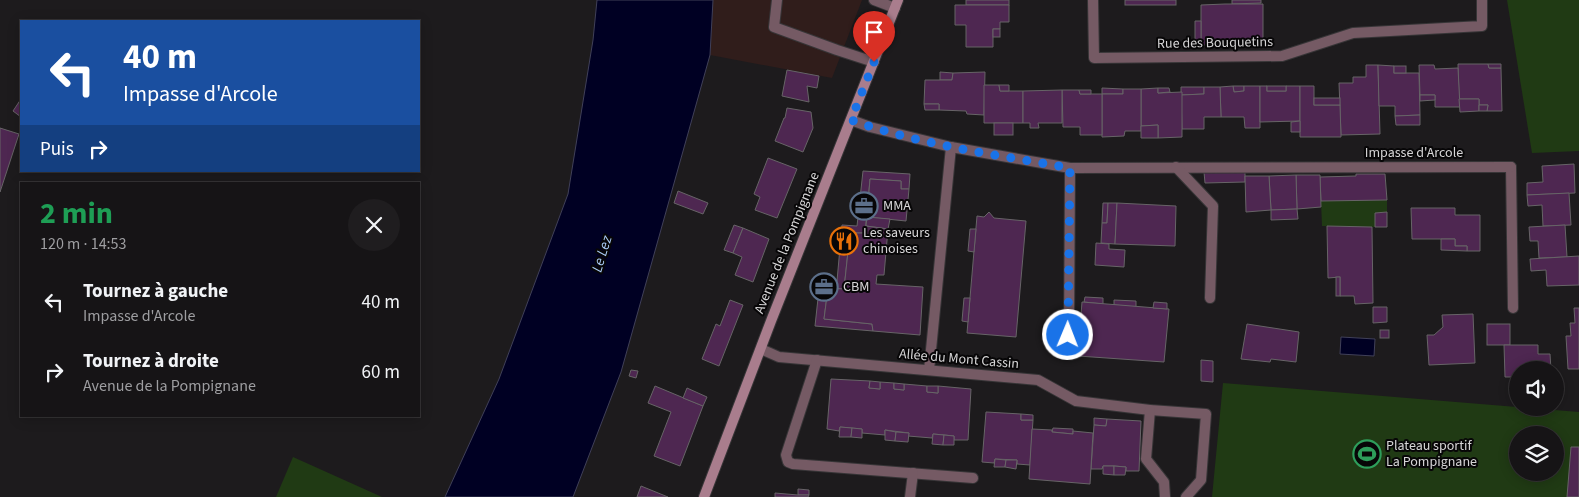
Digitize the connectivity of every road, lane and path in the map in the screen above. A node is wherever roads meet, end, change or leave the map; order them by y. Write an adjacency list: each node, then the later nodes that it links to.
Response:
1 (777, 0): 6 (street)
2 (874, 0): 5 (street)
3 (1093, 0): 4 (street, Rue des Bouquetins)
4 (1482, 0)
5 (897, 4): 6 (main road, Avenue de la Pompignane)
6 (874, 62): 7 (main road, Avenue de la Pompignane)
7 (851, 120): 8 (street, Impasse d'Arcole); 14 (main road, Avenue de la Pompignane)
8 (951, 147): 10 (street, Impasse d'Arcole); 16 (street)
9 (1176, 167): 10 (street, Impasse d'Arcole); 11 (street); 12 (street, Impasse d'Arcole)
10 (1070, 168): 13 (street)
11 (1210, 298)
12 (1513, 308)
13 (1068, 335)
14 (761, 349): 15 (street, Allée du Mont Cassin); 20 (main road, Avenue de la Pompignane)
15 (817, 360): 16 (street, Allée du Mont Cassin); 18 (street)
16 (929, 370): 17 (street, Allée du Mont Cassin)
17 (1150, 410): 22 (street); 23 (street, Allée du Mont Cassin)
18 (912, 473): 19 (street); 21 (street)
19 (973, 478)
20 (704, 497)
21 (910, 497)
22 (1165, 497)
23 (1186, 497)

